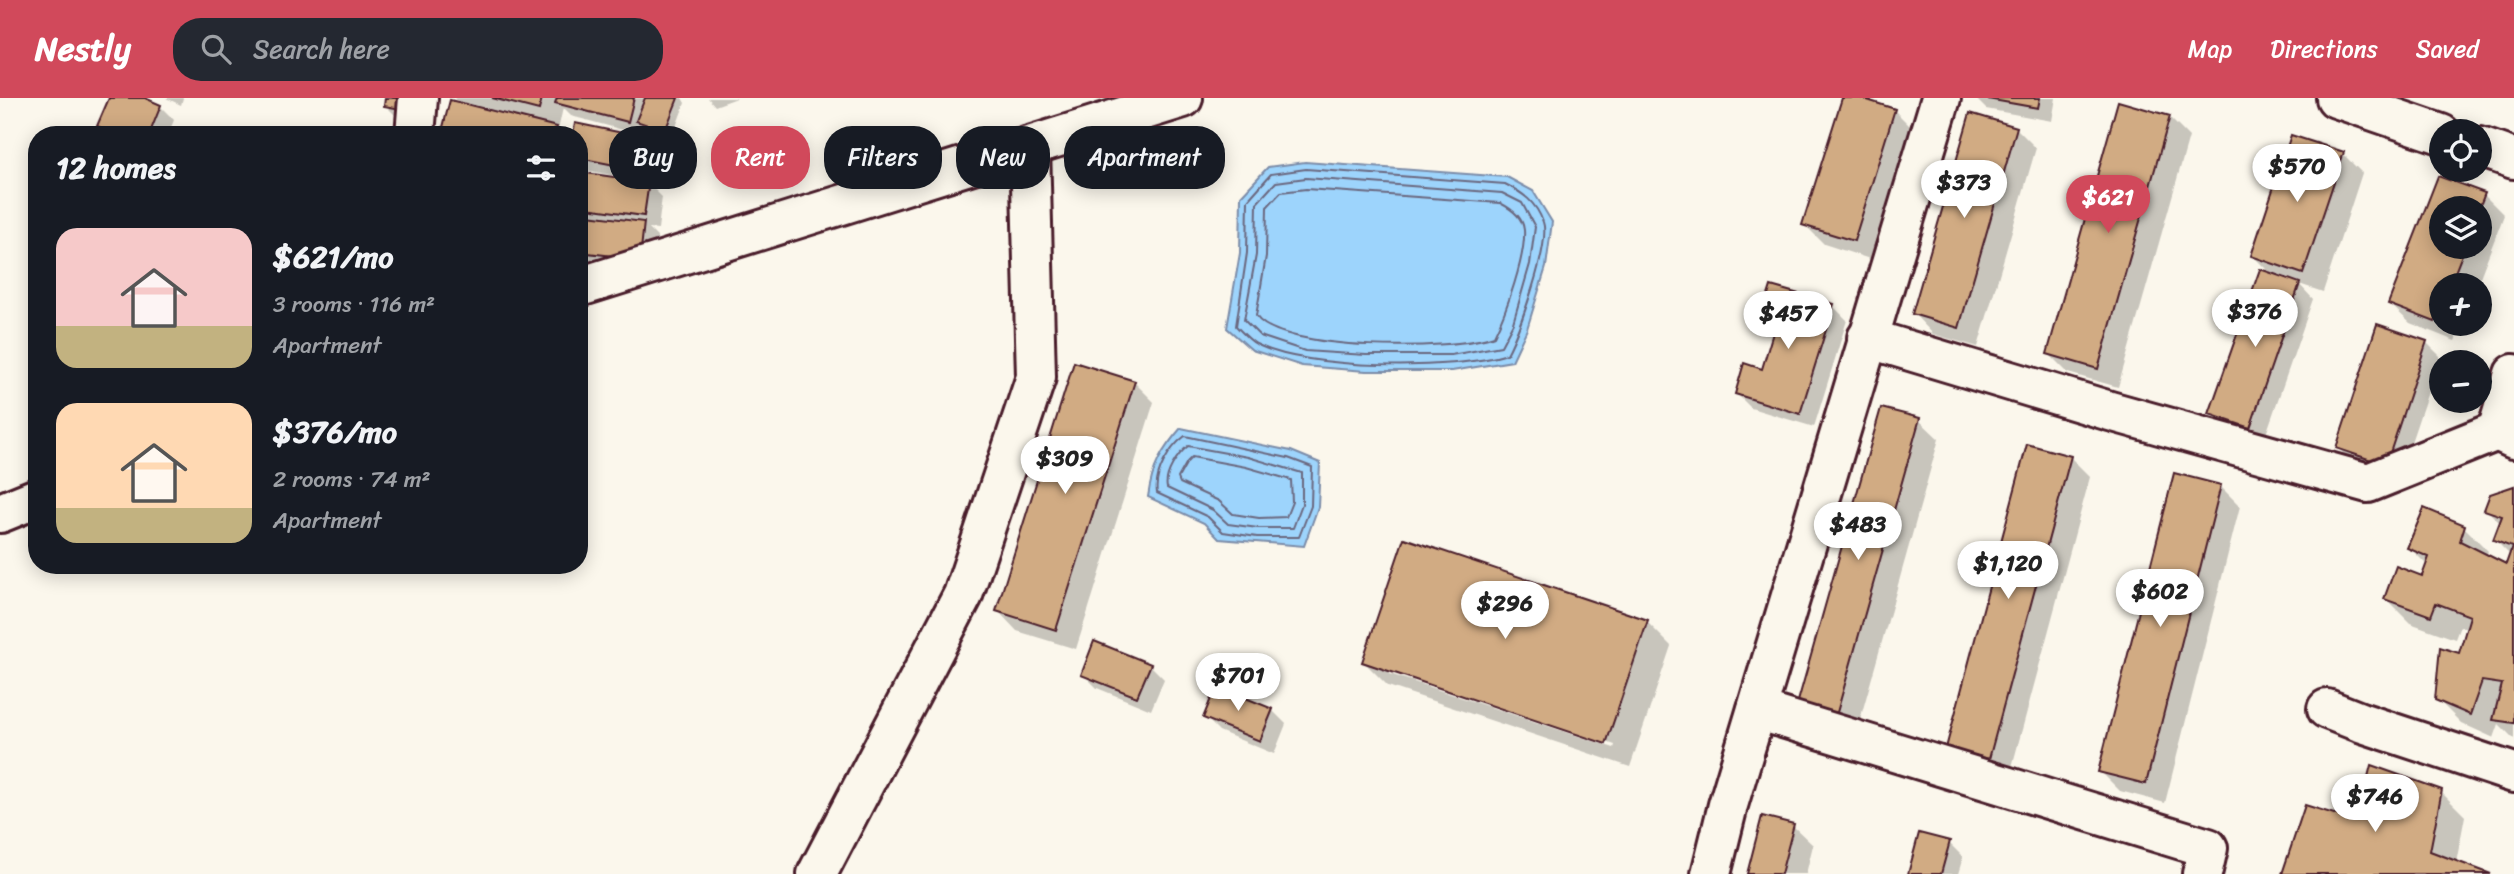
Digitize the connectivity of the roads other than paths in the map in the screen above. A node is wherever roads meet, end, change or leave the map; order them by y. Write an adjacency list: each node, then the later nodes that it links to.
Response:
1 (418, 98): 5 (street)
2 (1183, 98): 7 (street)
3 (1941, 98): 13 (street)
4 (2336, 98): 6 (street)
5 (416, 126)
6 (2429, 130)
7 (1050, 140)
8 (2492, 151): 9 (street)
9 (2514, 159)
10 (956, 169): 12 (street)
11 (1031, 189): 21 (street)
12 (588, 284)
13 (1867, 338): 15 (street); 19 (street)
14 (2514, 374): 15 (street)
15 (2505, 435)
16 (28, 502): 17 (street)
17 (0, 513)
18 (2327, 709): 20 (street)
19 (1757, 710): 22 (street); 23 (street)
20 (2514, 774)
21 (817, 874)
22 (1711, 874)
23 (2202, 874)

